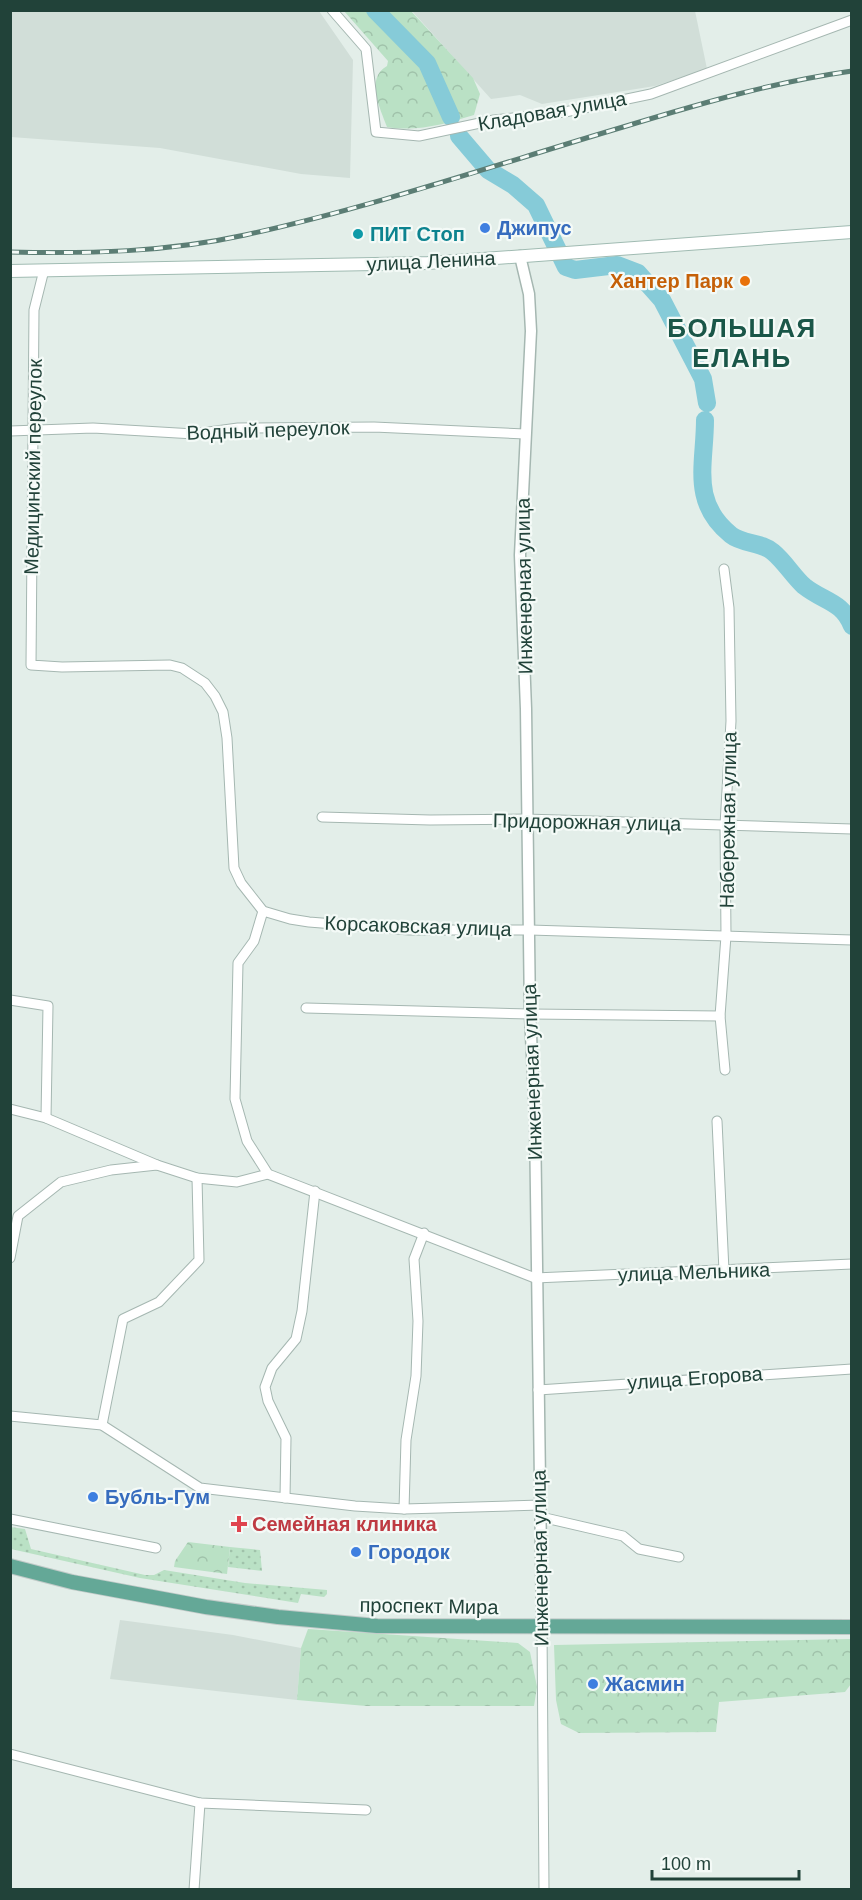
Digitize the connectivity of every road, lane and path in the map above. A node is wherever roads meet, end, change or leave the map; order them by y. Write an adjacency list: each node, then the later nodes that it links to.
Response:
1 (332, 10): 2 (street, Кладовая улица)
2 (852, 20)
3 (852, 232): 4 (main road, улица Ленина)
4 (520, 256): 5 (main road, улица Ленина); 9 (street, Инженерная улица)
5 (44, 270): 6 (main road, улица Ленина); 8 (street, Медицинский переулок)
6 (10, 271)
7 (10, 431): 8 (street, Водный переулок)
8 (34, 432): 9 (street, Водный переулок); 15 (street, Медицинский переулок)
9 (525, 434): 12 (street, Инженерная улица)
10 (724, 569): 13 (street, Набережная улица)
11 (322, 817): 12 (street, Придорожная улица)
12 (525, 819): 13 (street, Придорожная улица); 16 (street, Инженерная улица)
13 (725, 825): 14 (street, Придорожная улица); 17 (street, Набережная улица)
14 (852, 829)
15 (263, 911): 16 (street, Корсаковская улица); 28 (street)
16 (530, 930): 17 (street, Корсаковская улица); 21 (street, Инженерная улица)
17 (726, 936): 18 (street, Корсаковская улица); 22 (street, Набережная улица)
18 (852, 940)
19 (10, 1000): 25 (street)
20 (306, 1008): 21 (street)
21 (530, 1014): 22 (street); 36 (street, Инженерная улица)
22 (720, 1016): 23 (street, Набережная улица)
23 (725, 1070)
24 (10, 1109): 25 (street)
25 (46, 1118): 27 (street)
26 (717, 1122): 35 (street)
27 (157, 1166): 29 (street); 31 (street)
28 (268, 1174): 29 (street); 30 (street)
29 (197, 1178): 40 (street)
30 (315, 1191): 32 (street); 41 (street)
31 (14, 1215): 33 (street)
32 (424, 1233): 36 (street); 42 (street)
33 (10, 1258)
34 (852, 1264): 35 (street, улица Мельника)
35 (724, 1271): 36 (street, улица Мельника)
36 (536, 1278): 38 (street, Инженерная улица)
37 (852, 1369): 38 (street, улица Егорова)
38 (538, 1389): 43 (street, Инженерная улица)
39 (10, 1416): 40 (street)
40 (102, 1425): 41 (street)
41 (285, 1498): 42 (street)
42 (404, 1509): 43 (street)
43 (540, 1511): 46 (street); 48 (street, Инженерная улица)
44 (10, 1519): 45 (street)
45 (156, 1548)
46 (679, 1557)
47 (10, 1566): 48 (main road, проспект Мира)
48 (542, 1628): 49 (main road, проспект Мира); 54 (street, Инженерная улица)
49 (852, 1628)
50 (10, 1754): 51 (street)
51 (200, 1803): 52 (street); 53 (street)
52 (366, 1810)
53 (194, 1890)
54 (544, 1890)

